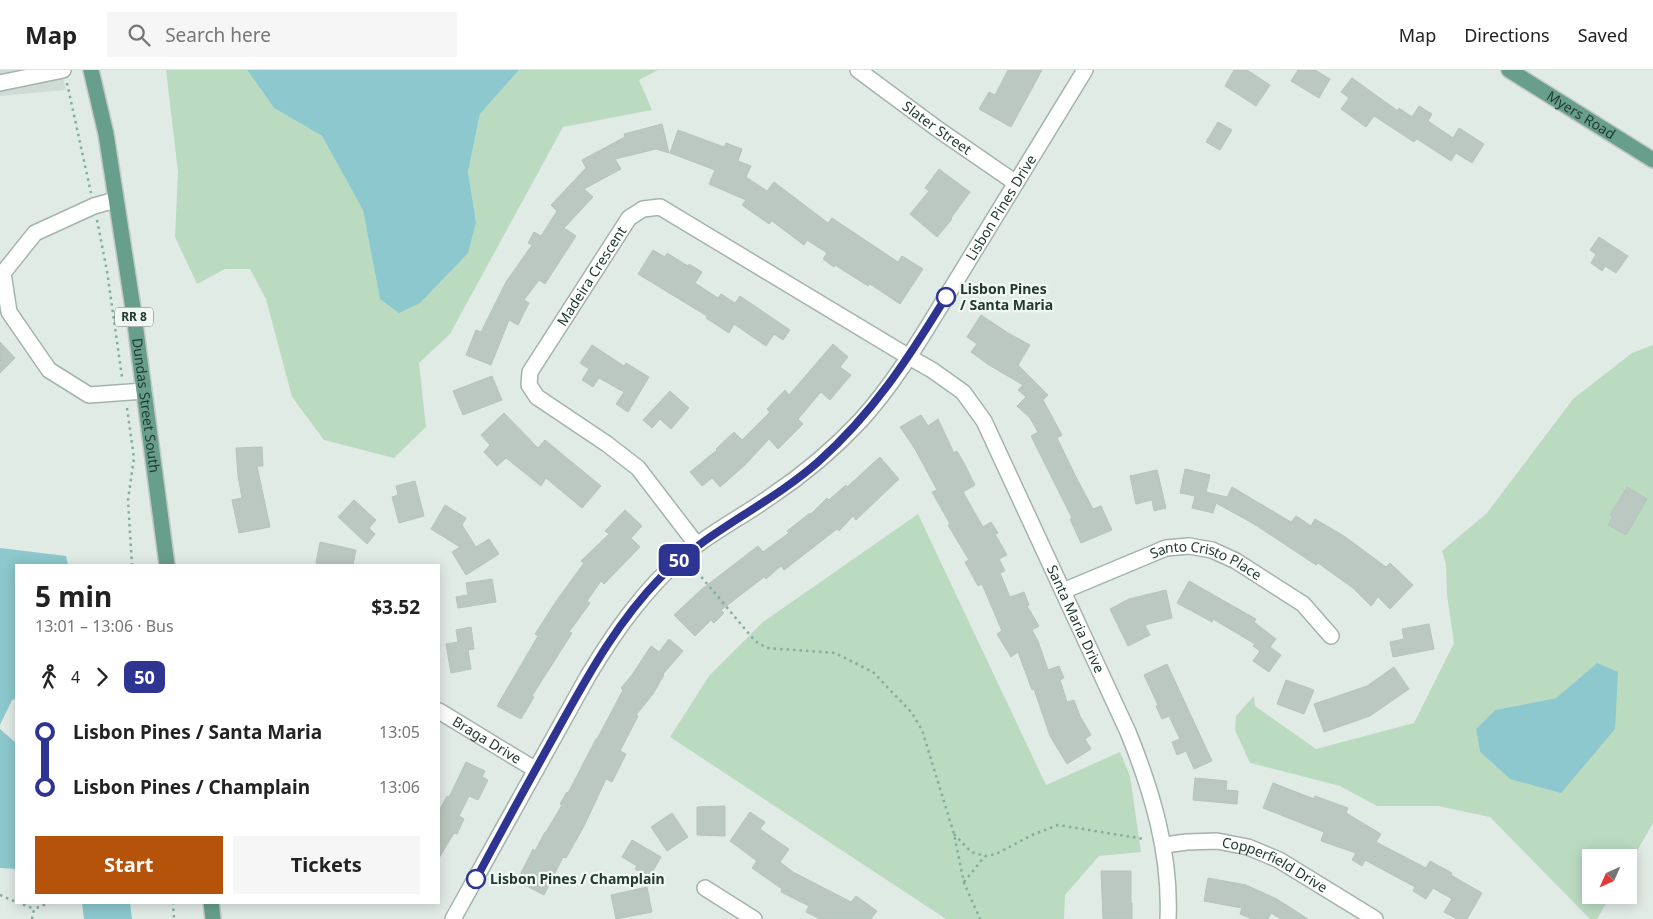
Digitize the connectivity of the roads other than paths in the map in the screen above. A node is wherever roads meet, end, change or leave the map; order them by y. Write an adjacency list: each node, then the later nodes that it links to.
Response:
1 (91, 70): 10 (main road, Dundas Street South / RR 8)
2 (858, 70): 9 (street, Slater Street)
3 (1084, 70): 9 (street, Lisbon Pines Drive)
4 (1509, 70): 8 (main road, Myers Road)
5 (32, 73): 6 (street); 7 (street)
6 (64, 74)
7 (0, 83)
8 (1653, 160)
9 (1016, 183): 11 (street, Lisbon Pines Drive)
10 (115, 200): 12 (main road, Dundas Street South / RR 8); 12 (street)
11 (909, 357): 13 (street, Lisbon Pines Drive); 13 (street, Madeira Crescent); 15 (street, Santa Maria Drive)
12 (144, 391): 14 (main road, Dundas Street South / RR 8)
13 (698, 545): 18 (street, Lisbon Pines Drive)
14 (167, 564)
15 (1063, 591): 16 (street, Santo Cristo Place); 19 (street, Santa Maria Drive)
16 (1331, 636)
17 (440, 712): 18 (street, Braga Drive)
18 (536, 770): 23 (street, Lisbon Pines Drive)
19 (1164, 845): 25 (street, Santa Maria Drive); 26 (street, Copperfield Drive)
20 (706, 888): 24 (street)
21 (211, 904): 22 (main road)
22 (213, 919)
23 (453, 919)
24 (754, 919)
25 (1168, 919)
26 (1376, 919)

